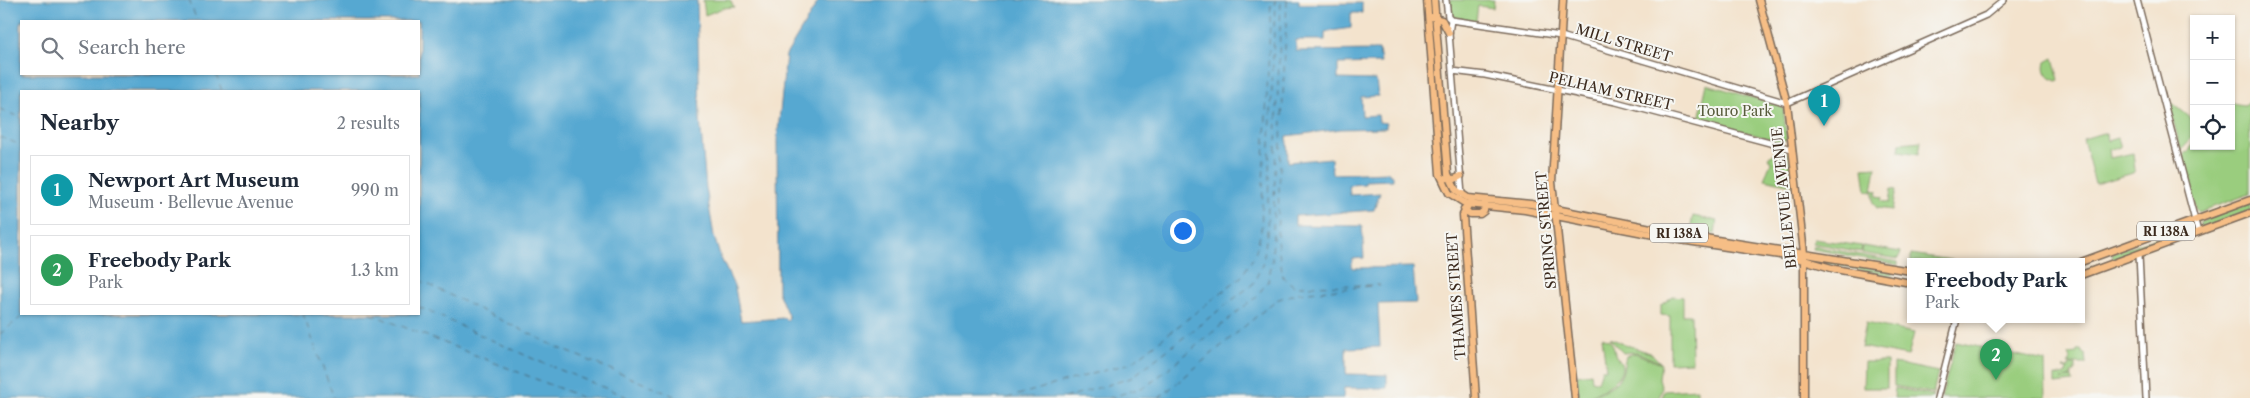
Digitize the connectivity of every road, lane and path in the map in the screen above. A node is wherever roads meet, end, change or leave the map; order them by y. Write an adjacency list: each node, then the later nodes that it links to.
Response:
1 (1426, 0): 8 (main road)
2 (1434, 0): 9 (main road)
3 (1446, 0): 10 (street)
4 (1563, 0): 12 (main road, SPRING STREET)
5 (1758, 0): 15 (main road, BELLEVUE AVENUE)
6 (2004, 0): 15 (street)
7 (2138, 0): 27 (street)
8 (1428, 17): 9 (main road); 17 (main road)
9 (1436, 17): 11 (main road); 19 (main road)
10 (1451, 20): 11 (street); 12 (street, MILL STREET)
11 (1449, 33): 13 (street)
12 (1561, 36): 14 (main road, SPRING STREET); 15 (street, MILL STREET)
13 (1452, 71): 14 (street, PELHAM STREET); 18 (street)
14 (1559, 90): 16 (street, PELHAM STREET); 25 (main road, SPRING STREET)
15 (1787, 103): 16 (main road, BELLEVUE AVENUE)
16 (1792, 149): 29 (main road, BELLEVUE AVENUE)
17 (1440, 174): 19 (main road); 24 (main road)
18 (1461, 176): 19 (main road); 20 (street)
19 (1449, 178): 20 (main road)
20 (1462, 195): 21 (main road, RI 138A)
21 (1475, 199): 23 (main road, RI 138A); 24 (main road)
22 (2250, 200): 27 (main road, RI 138A)
23 (1485, 203): 24 (main road); 25 (main road, RI 138A)
24 (1466, 207): 39 (main road, THAMES STREET)
25 (1555, 212): 30 (main road, RI 138A); 33 (main road, RI 138A); 40 (main road, SPRING STREET)
26 (2250, 213): 28 (main road, RI 138A)
27 (2194, 221): 28 (street); 34 (main road, RI 138A)
28 (2198, 232): 32 (main road, RI 138A)
29 (1802, 238): 30 (main road); 31 (main road, BELLEVUE AVENUE)
30 (1788, 250): 31 (main road, RI 138A)
31 (1804, 253): 33 (main road, BELLEVUE AVENUE); 35 (main road, RI 138A)
32 (2138, 255): 36 (main road, RI 138A); 43 (street)
33 (1804, 261): 37 (main road, RI 138A); 41 (main road, BELLEVUE AVENUE)
34 (2085, 261)
35 (1907, 270)
36 (2085, 274)
37 (1907, 282)
38 (1956, 323): 42 (street)
39 (1476, 398)
40 (1575, 398)
41 (1804, 398)
42 (1937, 398)
43 (2146, 398)

